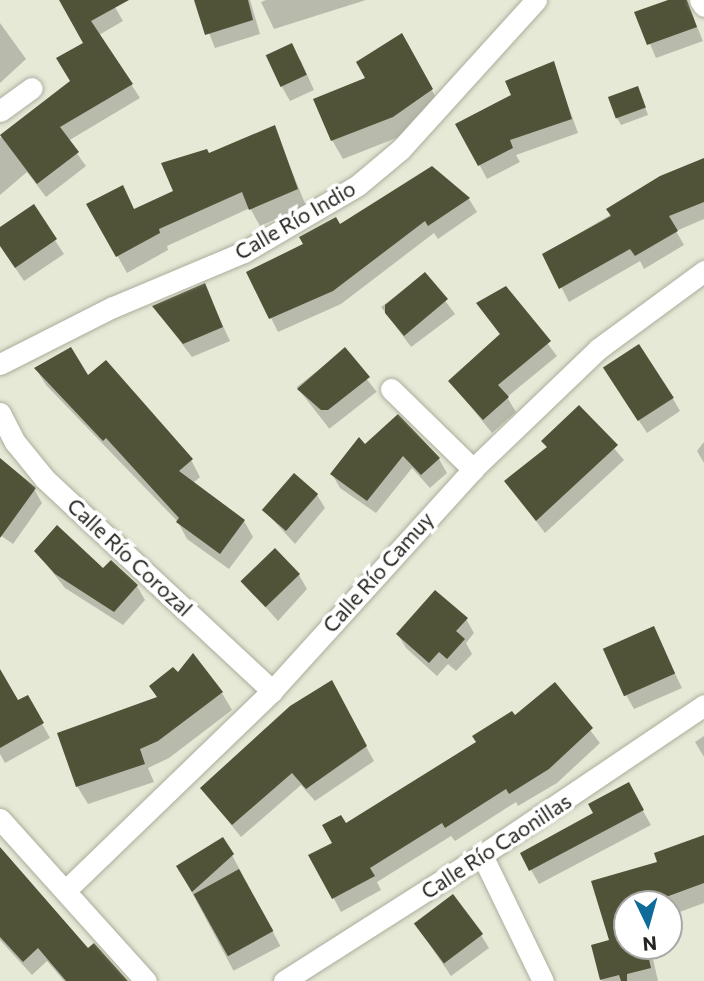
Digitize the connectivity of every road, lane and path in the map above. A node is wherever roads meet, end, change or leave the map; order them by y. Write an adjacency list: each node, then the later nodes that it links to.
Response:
1 (536, 0): 7 (street, Calle Río Indio)
2 (701, 0): 3 (street)
3 (704, 6)
4 (32, 88): 5 (street)
5 (0, 111)
6 (704, 271): 10 (street, Calle Río Camuy)
7 (0, 364)
8 (391, 388): 10 (street)
9 (0, 413): 11 (street, Calle Río Corozal)
10 (474, 469): 11 (street, Calle Río Camuy)
11 (272, 691): 15 (street, Calle Río Camuy)
12 (704, 705): 14 (street, Calle Río Caonillas)
13 (0, 819): 15 (street)
14 (482, 855): 17 (street, Calle Río Caonillas); 18 (street)
15 (66, 890): 16 (street)
16 (146, 981)
17 (284, 981)
18 (543, 981)

